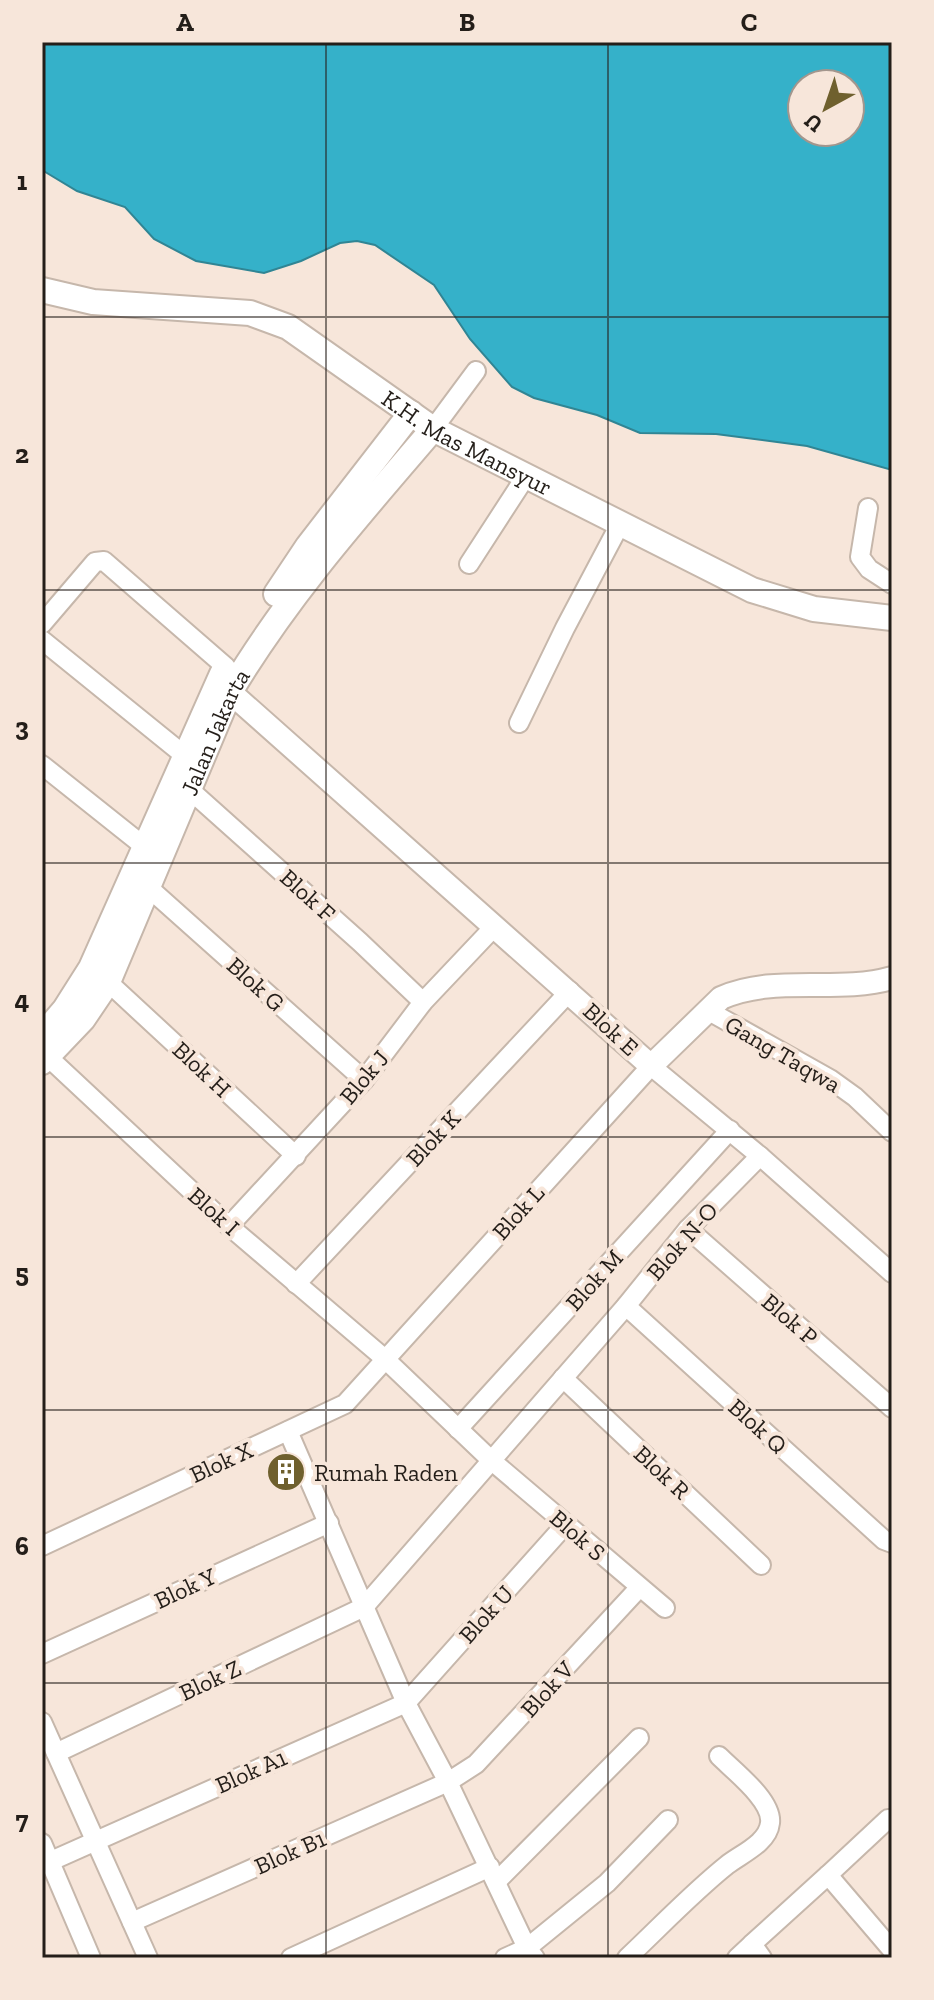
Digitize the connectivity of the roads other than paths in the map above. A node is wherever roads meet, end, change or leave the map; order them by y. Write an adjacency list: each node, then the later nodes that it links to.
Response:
1 (42, 290): 3 (main road, K.H. Mas Mansyur)
2 (476, 371): 4 (street)
3 (411, 413): 4 (main road, K.H. Mas Mansyur); 13 (main road, Jalan Jakarta)
4 (433, 429): 5 (main road, K.H. Mas Mansyur); 13 (main road, Jalan Jakarta)
5 (526, 476): 7 (main road, K.H. Mas Mansyur); 8 (street)
6 (868, 508): 9 (street)
7 (620, 524): 10 (main road, K.H. Mas Mansyur); 14 (street)
8 (469, 564)
9 (892, 584)
10 (892, 618)
11 (42, 624): 13 (street)
12 (42, 640): 15 (street)
13 (224, 681): 15 (main road, Jalan Jakarta); 17 (main road, Jalan Jakarta); 20 (street, Blok E)
14 (519, 723)
15 (184, 755): 18 (main road, Jalan Jakarta)
16 (42, 765): 18 (street)
17 (190, 790): 18 (main road, Jalan Jakarta); 24 (street, Blok F)
18 (152, 853): 19 (main road, Jalan Jakarta); 26 (main road, Jalan Jakarta)
19 (149, 888): 22 (main road, Jalan Jakarta); 28 (street, Blok G)
20 (495, 926): 23 (street, Blok E); 24 (street, Blok J)
21 (892, 978): 25 (street)
22 (108, 982): 26 (main road, Jalan Jakarta); 31 (street, Blok H)
23 (570, 991): 27 (street, Blok E); 35 (street, Blok K)
24 (423, 1002): 28 (street, Blok J)
25 (707, 1010): 27 (street); 29 (street, Gang Taqwa)
26 (44, 1052): 32 (street, Blok I)
27 (651, 1066): 30 (street, Blok E); 37 (street, Blok L)
28 (364, 1080): 31 (street, Blok J)
29 (892, 1132)
30 (746, 1144): 33 (street, Blok N-O); 34 (street); 41 (street, Blok M)
31 (296, 1156): 32 (street, Blok J)
32 (229, 1226): 35 (street, Blok I)
33 (688, 1229): 36 (street, Blok N-O); 39 (street, Blok P)
34 (892, 1273)
35 (296, 1284): 37 (street, Blok I)
36 (626, 1306): 38 (street, Blok N-O); 45 (street, Blok Q)
37 (384, 1358): 40 (street, Blok X); 41 (street)
38 (563, 1378): 42 (street, Blok N-O); 47 (street, Blok R)
39 (892, 1408)
40 (288, 1431): 43 (street); 46 (street, Blok X)
41 (462, 1433): 42 (street)
42 (488, 1457): 44 (street, Blok S); 49 (street, Blok N-O)
43 (329, 1523): 49 (street); 51 (street, Blok Y)
44 (565, 1525): 48 (street, Blok S); 52 (street, Blok U)
45 (892, 1543)
46 (42, 1546)
47 (761, 1565)
48 (639, 1588): 50 (street, Blok S); 57 (street, Blok V)
49 (364, 1607): 52 (street); 55 (street, Blok Z)
50 (665, 1608)
51 (42, 1654)
52 (406, 1703): 57 (street); 61 (street, Blok A1)
53 (42, 1722): 55 (street)
54 (639, 1738): 63 (street)
55 (56, 1753): 61 (street)
56 (719, 1756): 73 (street)
57 (448, 1782): 63 (street); 65 (street, Blok B1)
58 (888, 1819): 64 (street)
59 (668, 1820): 68 (street)
60 (42, 1843): 62 (street)
61 (82, 1846): 62 (street, Blok A1); 65 (street)
62 (46, 1863): 69 (street)
63 (493, 1875): 68 (street); 71 (street)
64 (828, 1875): 66 (street); 67 (street)
65 (132, 1922): 70 (street)
66 (892, 1950)
67 (757, 1951): 74 (street)
68 (531, 1953): 72 (street)
69 (91, 1958)
70 (148, 1958)
71 (291, 1958)
72 (505, 1958)
73 (627, 1958)
74 (737, 1958)

